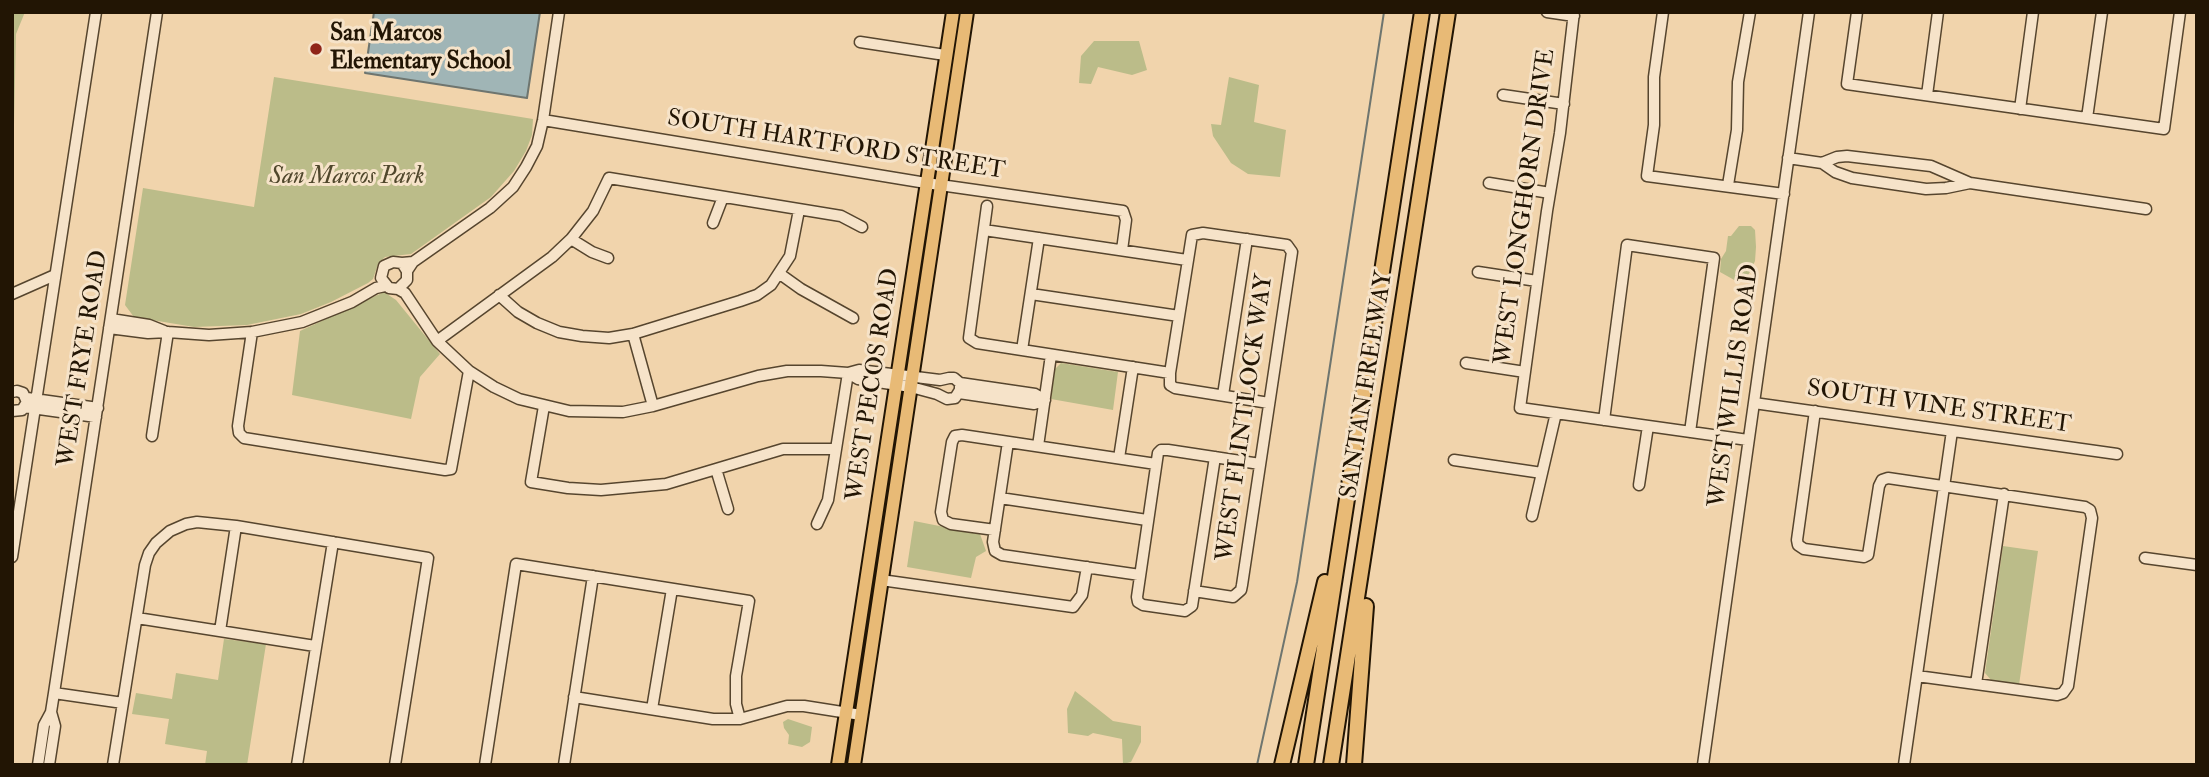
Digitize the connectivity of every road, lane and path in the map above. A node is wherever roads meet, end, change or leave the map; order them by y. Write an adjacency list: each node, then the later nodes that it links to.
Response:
1 (96, 12): 51 (street)
2 (157, 12): 60 (street, WEST FRYE ROAD)
3 (559, 12): 25 (street)
4 (953, 12): 19 (main road, WEST PECOS ROAD)
5 (967, 12): 31 (main road, WEST PECOS ROAD)
6 (1422, 12): 89 (highway, SANTAN FREEWAY)
7 (1547, 12): 17 (street)
8 (1663, 12): 32 (street)
9 (1750, 12): 32 (street)
10 (1809, 12): 26 (street, WEST WILLIS ROAD)
11 (1857, 12): 21 (street)
12 (1938, 12): 21 (street)
13 (2033, 12): 23 (street)
14 (2102, 12): 24 (street)
15 (2180, 12): 24 (street)
16 (1448, 13): 106 (highway, SANTAN FREEWAY)
17 (1574, 14): 22 (street, WEST LONGHORN DRIVE)
18 (860, 42): 19 (street)
19 (945, 55): 28 (main road, WEST PECOS ROAD)
20 (1503, 95): 22 (street)
21 (1927, 95): 23 (street)
22 (1564, 104): 33 (street, WEST LONGHORN DRIVE)
23 (2020, 109): 24 (street)
24 (2087, 118)
25 (543, 120): 28 (street, SOUTH HARTFORD STREET); 48 (street)
26 (1788, 158): 27 (street); 34 (street, WEST WILLIS ROAD)
27 (1822, 163): 30 (street); 30 (street)
28 (926, 183): 31 (street, SOUTH HARTFORD STREET); 73 (main road, WEST PECOS ROAD)
29 (1489, 183): 33 (street)
30 (1970, 183): 38 (street)
31 (941, 185): 45 (street, SOUTH HARTFORD STREET); 74 (main road, WEST PECOS ROAD)
32 (1728, 185): 34 (street)
33 (1550, 193): 52 (street, WEST LONGHORN DRIVE)
34 (1784, 194): 81 (street, WEST WILLIS ROAD)
35 (723, 197): 37 (street); 39 (street); 42 (street)
36 (987, 206): 41 (street)
37 (799, 209): 40 (street); 50 (street)
38 (2146, 209)
39 (713, 223)
40 (862, 227)
41 (984, 230): 43 (street); 65 (street)
42 (571, 239): 46 (street); 57 (street)
43 (1039, 239): 45 (street); 56 (street)
44 (1247, 239): 47 (street); 77 (street); 80 (street, WEST FLINTLOCK WAY)
45 (1122, 250): 47 (street)
46 (608, 258)
47 (1187, 260): 58 (street)
48 (407, 265): 53 (street); 54 (street)
49 (1478, 272): 52 (street)
50 (780, 274): 59 (street); 63 (street)
51 (55, 275): 55 (street); 79 (street)
52 (1537, 281): 70 (street, WEST LONGHORN DRIVE)
53 (381, 284): 54 (street); 62 (street)
54 (403, 288): 64 (street)
55 (12, 294)
56 (1031, 294): 58 (street); 65 (street)
57 (499, 295): 63 (street); 64 (street)
58 (1178, 316): 72 (street)
59 (853, 318)
60 (110, 323): 61 (street); 86 (street, WEST FRYE ROAD)
61 (168, 332): 62 (street); 93 (street)
62 (252, 332): 69 (street)
63 (633, 334): 82 (street)
64 (437, 341): 69 (street)
65 (1022, 350): 66 (street)
66 (1051, 355): 68 (street); 78 (street)
67 (1466, 363): 70 (street)
68 (1133, 368): 72 (street); 100 (street)
69 (468, 371): 83 (street)
70 (1525, 372): 87 (street, WEST LONGHORN DRIVE)
71 (848, 373): 73 (street); 82 (street); 97 (street)
72 (1170, 373): 77 (street)
73 (896, 380): 74 (street); 138 (main road, WEST PECOS ROAD)
74 (911, 382): 75 (street); 75 (street); 125 (main road, WEST PECOS ROAD)
75 (960, 388): 78 (street)
76 (12, 392): 79 (street)
77 (1223, 396): 80 (street)
78 (1045, 400): 96 (street)
79 (31, 403): 84 (street); 86 (street); 117 (street)
80 (1269, 403): 103 (street, WEST FLINTLOCK WAY)
81 (1754, 403): 85 (street, SOUTH VINE STREET); 94 (street, WEST WILLIS ROAD)
82 (653, 405): 83 (street)
83 (544, 406): 104 (street)
84 (12, 411)
85 (1815, 411): 91 (street, SOUTH VINE STREET); 108 (street)
86 (97, 412): 133 (street, WEST FRYE ROAD)
87 (1556, 413): 88 (street); 105 (street)
88 (1604, 420): 90 (street); 92 (street)
89 (1358, 423): 150 (highway); 151 (highway, SANTAN FREEWAY)
90 (1648, 426): 92 (street); 107 (street)
91 (1952, 431): 98 (street, SOUTH VINE STREET); 108 (street)
92 (1690, 432): 94 (street)
93 (152, 436)
94 (1748, 440): 154 (street, WEST WILLIS ROAD)
95 (1008, 442): 96 (street); 110 (street); 116 (street)
96 (1038, 446): 100 (street)
97 (836, 449): 104 (street); 114 (street)
98 (2117, 454)
99 (1215, 457): 102 (street); 103 (street); 127 (street)
100 (1119, 458): 102 (street)
101 (1454, 460): 105 (street)
102 (1156, 464): 113 (street)
103 (1260, 464): 127 (street, WEST FLINTLOCK WAY)
104 (716, 469): 111 (street)
105 (1542, 474): 112 (street)
106 (1377, 475): 152 (highway, SANTAN FREEWAY); 153 (highway)
107 (1639, 485)
108 (1944, 486): 109 (street); 131 (street)
109 (2004, 494): 132 (street); 132 (street)
110 (1000, 498): 113 (street); 116 (street)
111 (728, 509)
112 (1532, 516)
113 (1147, 520): 123 (street)
114 (817, 524)
115 (236, 526): 118 (street); 128 (street); 129 (street)
116 (995, 530): 122 (street)
117 (14, 538): 119 (street)
118 (333, 542): 130 (street); 145 (street)
119 (12, 557)
120 (2145, 558): 121 (street)
121 (2197, 565)
122 (1087, 567): 123 (street); 125 (street)
123 (1140, 575): 127 (street)
124 (593, 576): 126 (street); 134 (street); 146 (street)
125 (881, 580): 139 (main road, WEST PECOS ROAD)
126 (672, 589): 136 (street); 140 (street)
127 (1194, 591)
128 (137, 618): 129 (street); 135 (street)
129 (220, 631): 130 (street)
130 (315, 646): 144 (street)
131 (1917, 676): 132 (street); 155 (street)
132 (1976, 684)
133 (54, 692): 135 (street); 137 (street, WEST FRYE ROAD)
134 (574, 697): 136 (street); 147 (street)
135 (123, 703): 143 (street)
136 (652, 709): 140 (street)
137 (51, 712): 141 (street, WEST FRYE ROAD); 142 (street, WEST FRYE ROAD)
138 (846, 712): 139 (street); 140 (street); 148 (main road, WEST PECOS ROAD)
139 (861, 715): 149 (main road, WEST PECOS ROAD)
140 (740, 719)
141 (38, 765)
142 (49, 765)
143 (113, 765)
144 (297, 765)
145 (395, 765)
146 (485, 765)
147 (564, 765)
148 (838, 765)
149 (854, 765)
150 (1282, 765)
151 (1306, 765)
152 (1331, 765)
153 (1354, 765)
154 (1703, 765)
155 (1904, 765)

